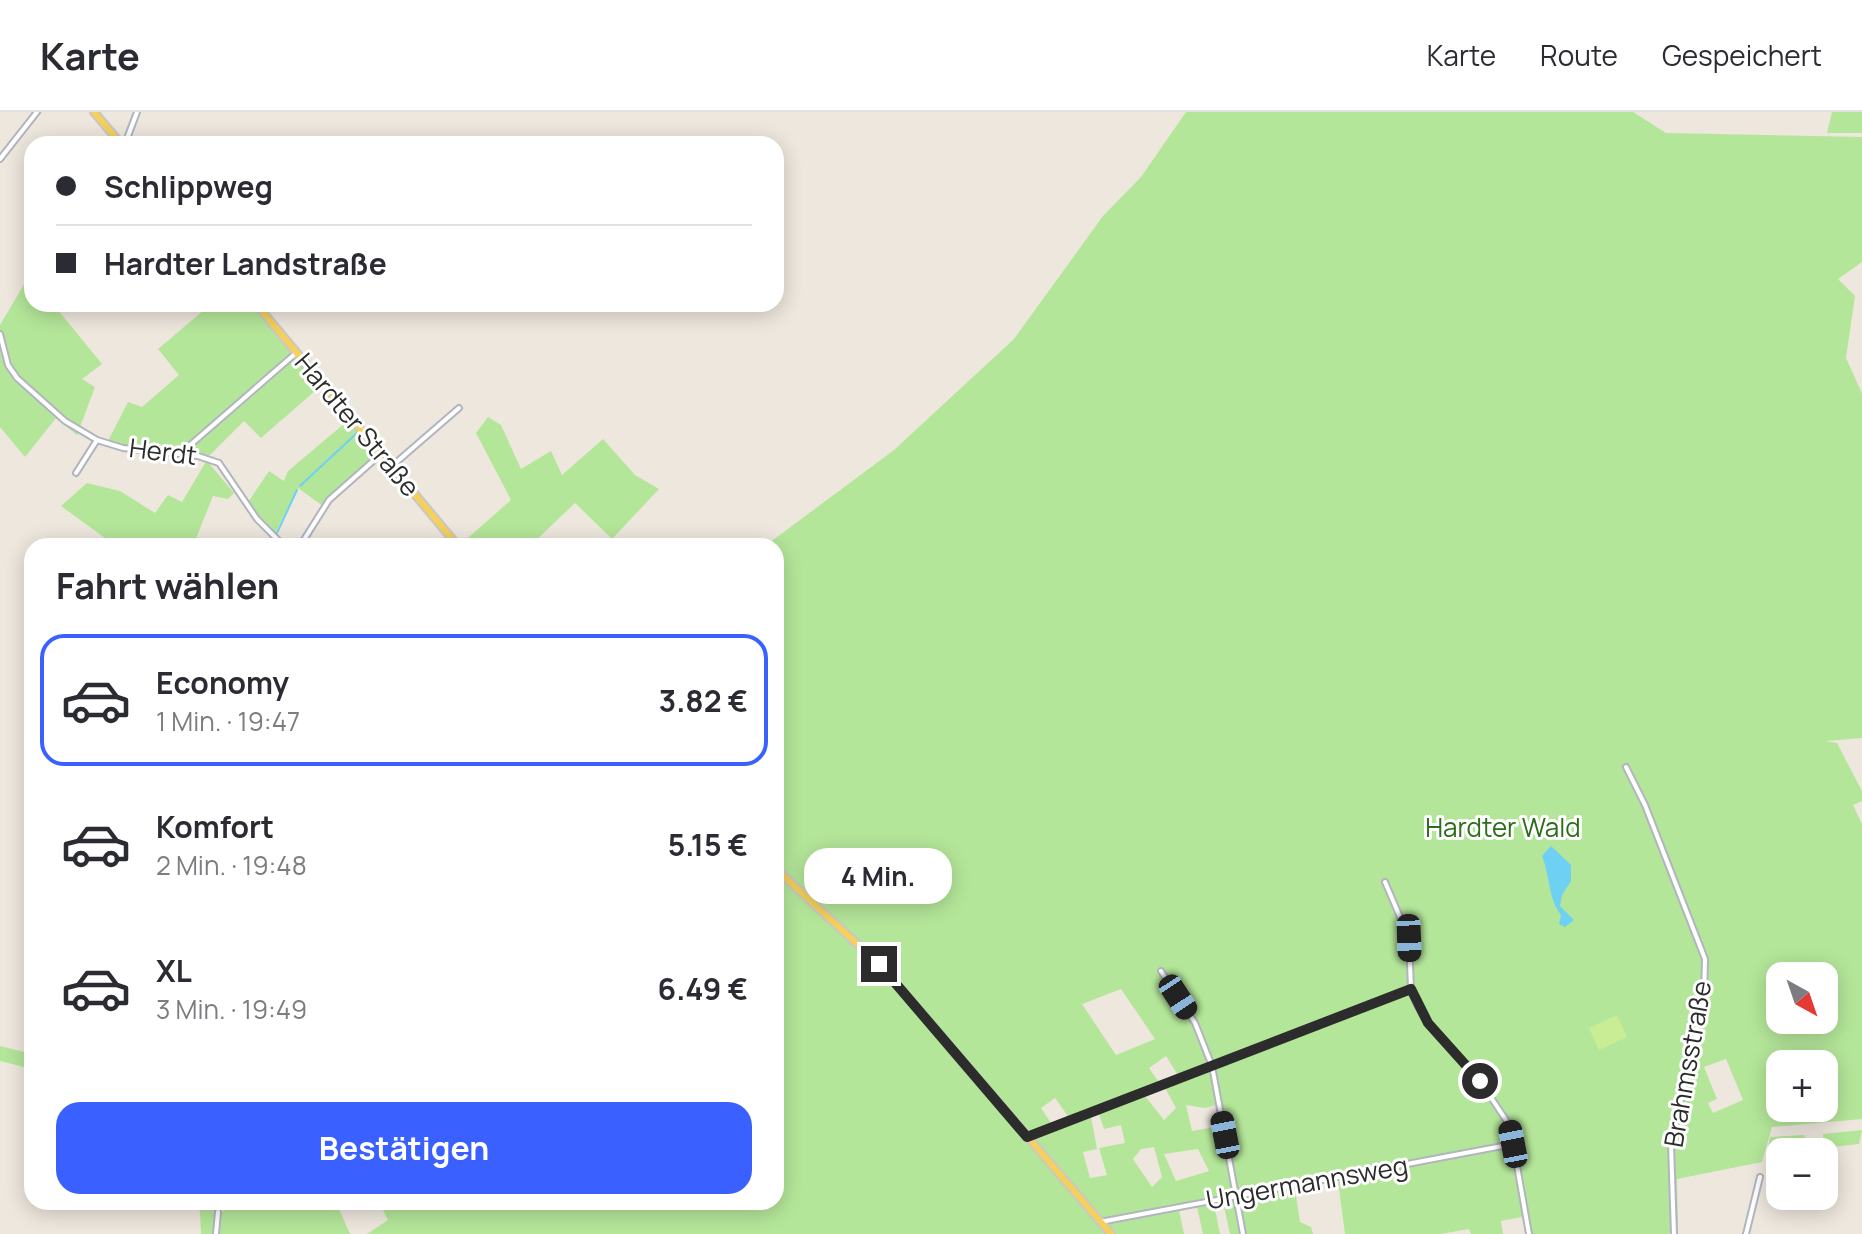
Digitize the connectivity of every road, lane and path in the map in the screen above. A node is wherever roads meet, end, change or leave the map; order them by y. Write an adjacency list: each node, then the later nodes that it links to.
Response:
1 (37, 112): 6 (street)
2 (94, 112): 4 (main road)
3 (137, 112): 5 (street)
4 (116, 136)
5 (126, 136)
6 (0, 159)
7 (263, 312): 9 (main road, Hardter Straße)
8 (0, 334): 11 (street, Herdt)
9 (296, 353): 12 (street); 13 (main road, Hardter Straße)
10 (459, 408): 14 (street)
11 (97, 440): 12 (street, Herdt); 15 (street, Herdt)
12 (181, 453): 16 (street, Herdt)
13 (381, 454): 14 (main road, Hardter Straße); 17 (street)
14 (392, 466): 18 (main road, Hardter Straße)
15 (76, 473)
16 (276, 538)
17 (305, 538)
18 (451, 538)
19 (1626, 767): 35 (street, Brahmsstraße)
20 (784, 876): 25 (main road)
21 (1385, 882): 23 (street)
22 (1161, 971): 24 (street)
23 (1411, 989): 24 (street); 26 (street)
24 (1212, 1066): 25 (street); 28 (street)
25 (1027, 1137): 30 (main road)
26 (1513, 1144): 28 (street, Ungermannsweg); 34 (street)
27 (1760, 1177): 36 (street)
28 (1237, 1196): 30 (street, Ungermannsweg); 33 (street)
29 (218, 1212): 31 (street)
30 (1100, 1222): 32 (main road)
31 (216, 1234)
32 (1111, 1234)
33 (1243, 1234)
34 (1529, 1234)
35 (1674, 1234)
36 (1746, 1234)

